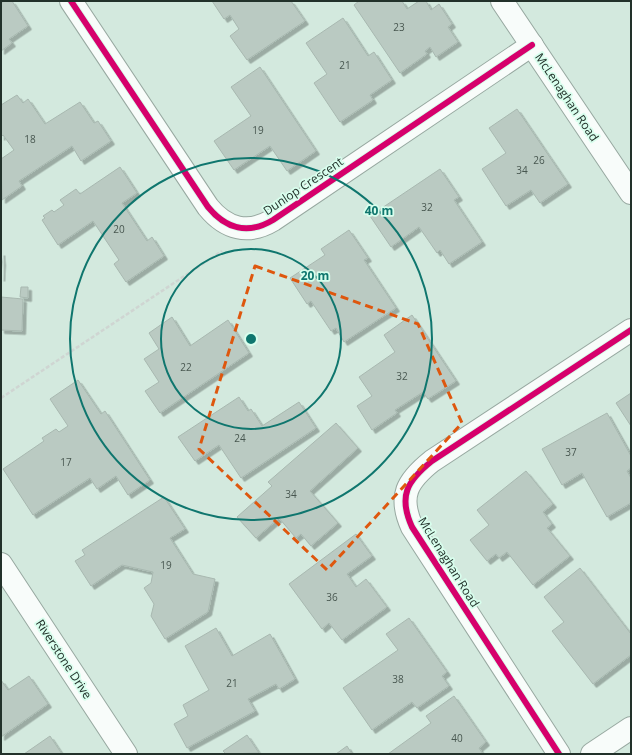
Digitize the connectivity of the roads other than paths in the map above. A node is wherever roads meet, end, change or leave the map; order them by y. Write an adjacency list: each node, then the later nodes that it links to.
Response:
1 (71, 1): 3 (street, Dunlop Crescent)
2 (502, 1): 3 (street, McLenaghan Road)
3 (532, 45): 4 (street, McLenaghan Road)
4 (631, 193)
5 (631, 330): 10 (street, McLenaghan Road)
6 (3, 573): 9 (street, Riverstone Drive)
7 (631, 728): 8 (street)
8 (596, 753)
9 (126, 754)
10 (559, 754)

